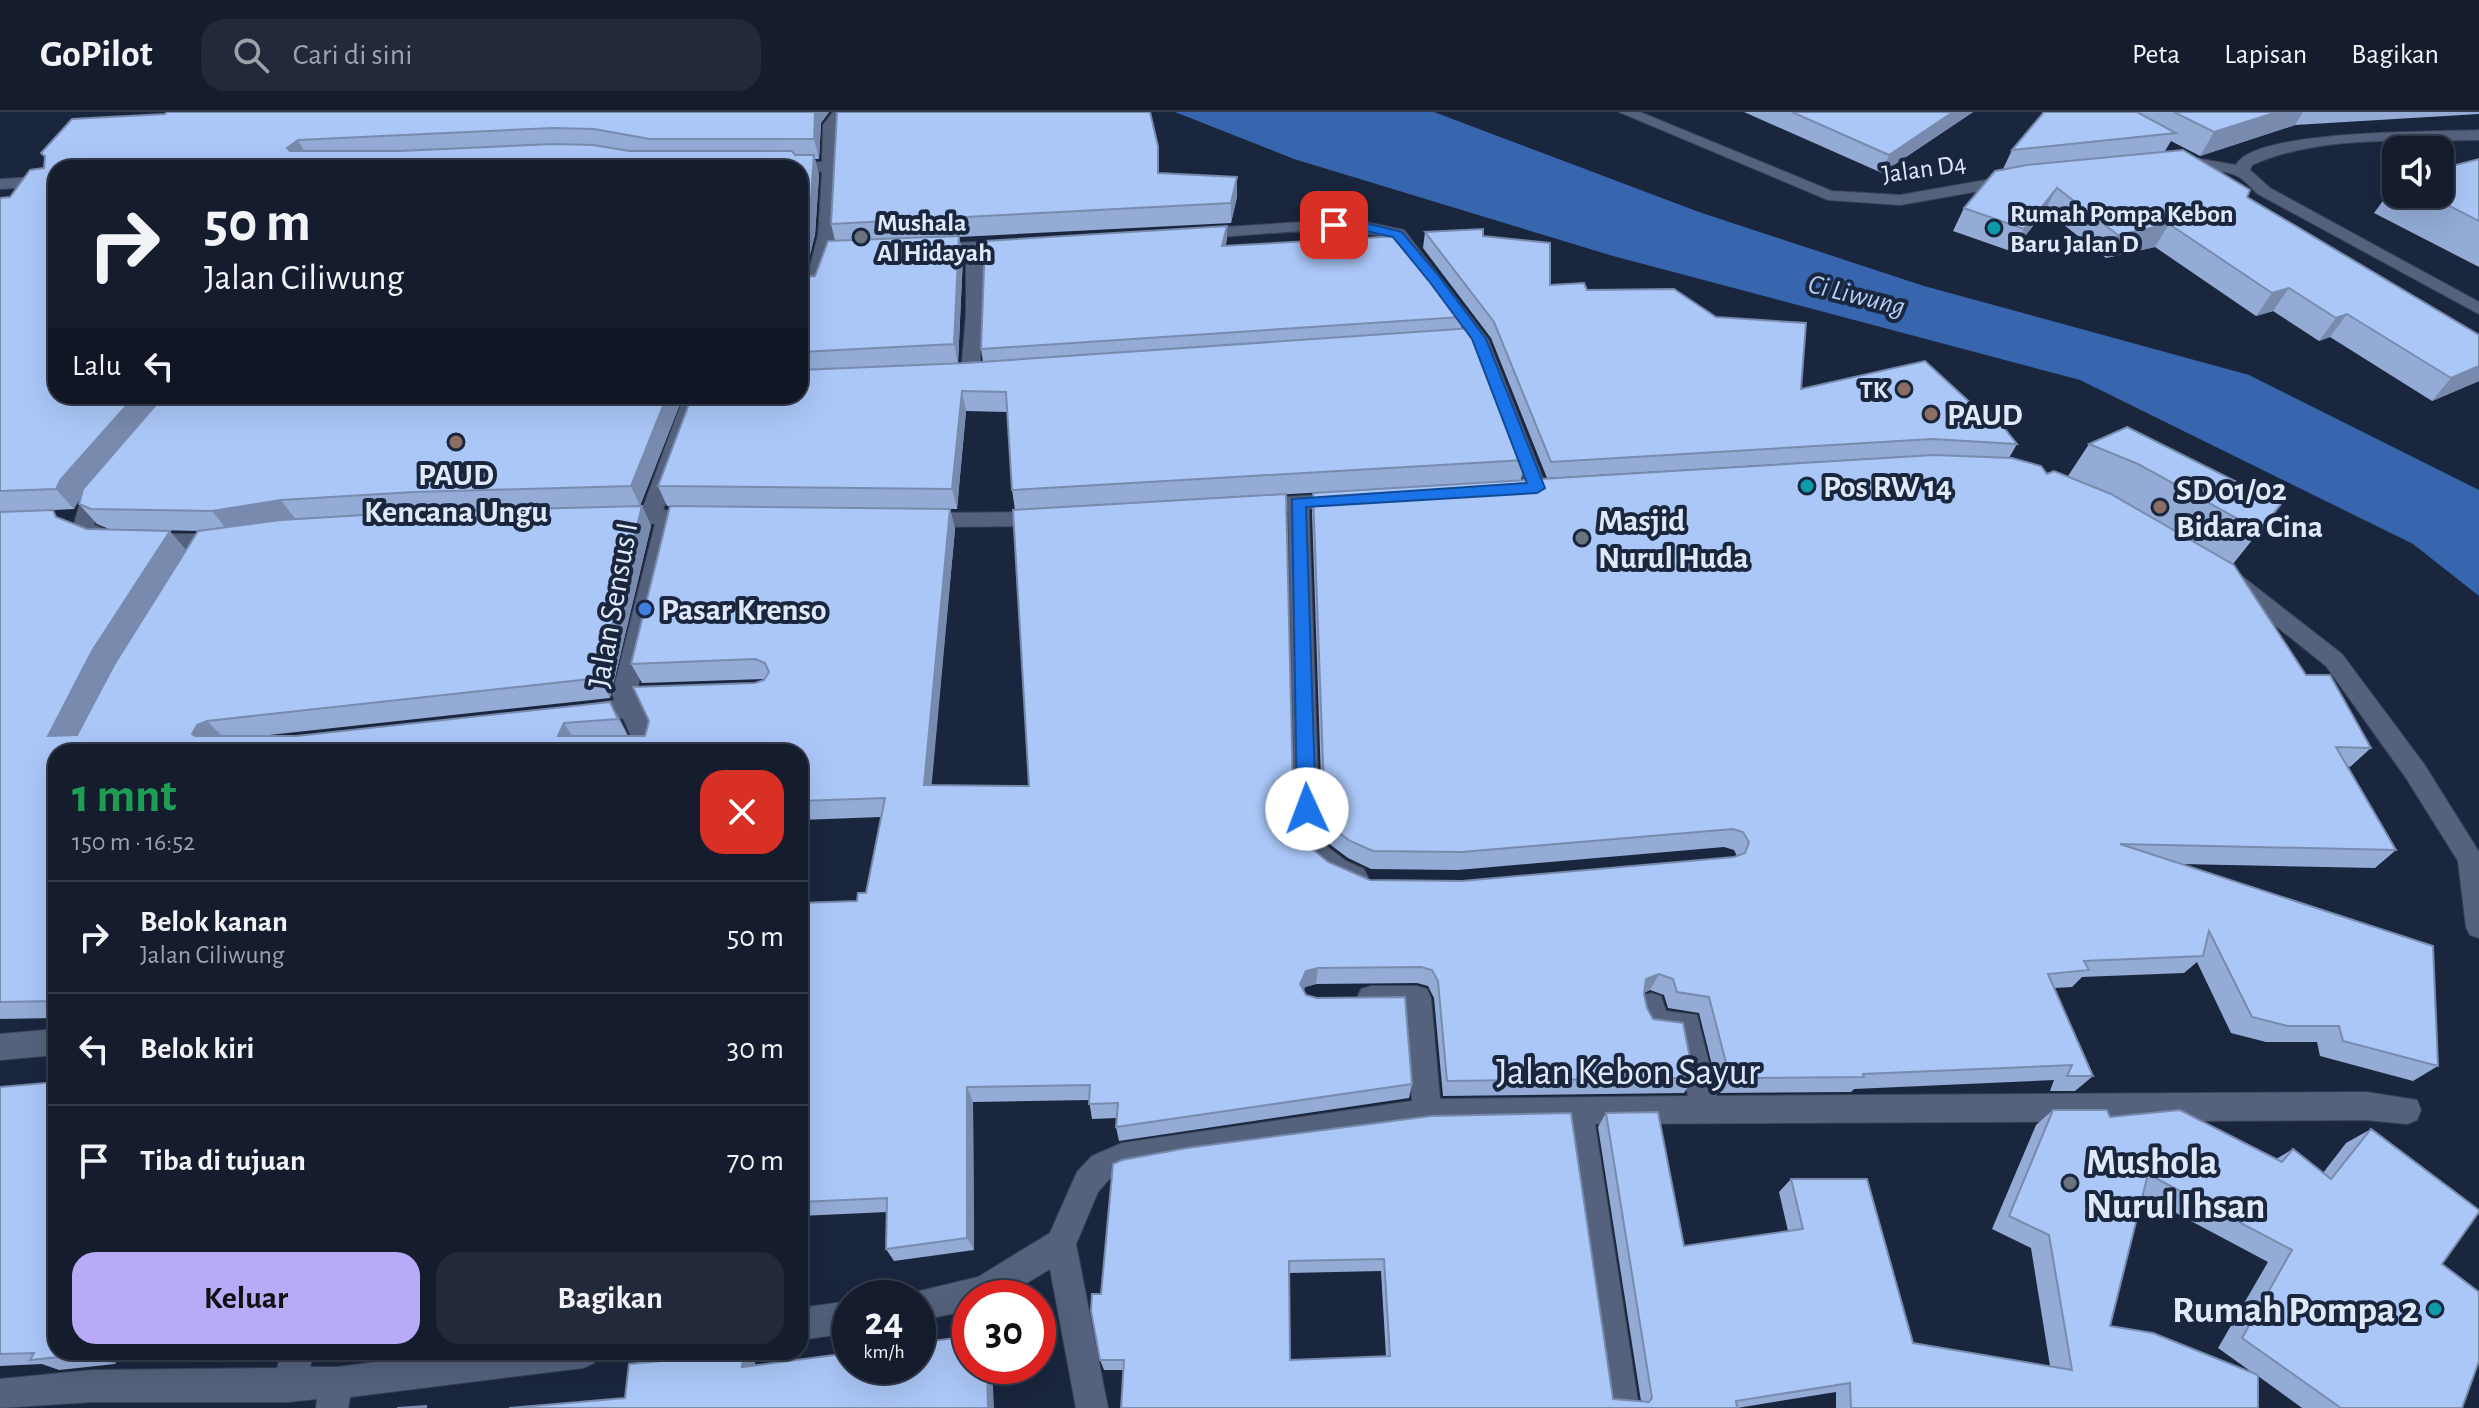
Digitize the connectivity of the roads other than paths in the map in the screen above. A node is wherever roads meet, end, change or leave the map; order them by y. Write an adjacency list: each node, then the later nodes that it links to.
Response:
1 (841, 112): 8 (street)
2 (1627, 112): 10 (street, Jalan D4)
3 (2479, 135): 9 (street)
4 (2163, 147): 5 (street)
5 (2190, 162): 6 (street); 9 (street)
6 (2156, 166)
7 (808, 167): 8 (street)
8 (830, 167): 17 (street)
9 (2242, 171): 18 (street)
10 (2031, 178)
11 (48, 181): 12 (street)
12 (0, 184)
13 (1178, 235): 19 (street)
14 (1037, 244): 15 (street)
15 (975, 247): 16 (street); 21 (street)
16 (909, 251)
17 (808, 291)
18 (2479, 309)
19 (1479, 339): 20 (street); 24 (street)
20 (1449, 341)
21 (970, 374)
22 (692, 404): 28 (street)
23 (119, 470): 34 (street)
24 (1514, 489)
25 (1361, 499): 26 (street)
26 (1298, 503): 27 (street); 41 (street)
27 (1237, 507)
28 (658, 516): 29 (street); 30 (street, Jalan Sensus I); 38 (street, Jalan Sensus I)
29 (723, 517)
30 (586, 518)
31 (1069, 518): 32 (street)
32 (898, 519)
33 (242, 539): 34 (street)
34 (207, 541): 35 (street)
35 (192, 566)
36 (2210, 566): 42 (street)
37 (655, 694): 38 (street)
38 (625, 702): 39 (street); 40 (street, Jalan Sensus I)
39 (566, 715)
40 (645, 744)
41 (1383, 883)
42 (2479, 927)
43 (1345, 999): 50 (street)
44 (1651, 1005): 49 (street)
45 (48, 1043): 46 (street)
46 (0, 1047)
47 (1579, 1110): 49 (street, Jalan Kebon Sayur); 50 (street, Jalan Kebon Sayur); 61 (street)
48 (2407, 1110): 49 (street, Jalan Kebon Sayur)
49 (1706, 1111)
50 (1427, 1113): 51 (street, Jalan Kebon Sayur)
51 (1061, 1244): 52 (street); 60 (street)
52 (936, 1301)
53 (832, 1320): 54 (street)
54 (808, 1323)
55 (296, 1360): 57 (street)
56 (538, 1360): 59 (street)
57 (288, 1386): 58 (street); 59 (street)
58 (0, 1395)
59 (335, 1396)
60 (1092, 1408)
61 (1623, 1408)

